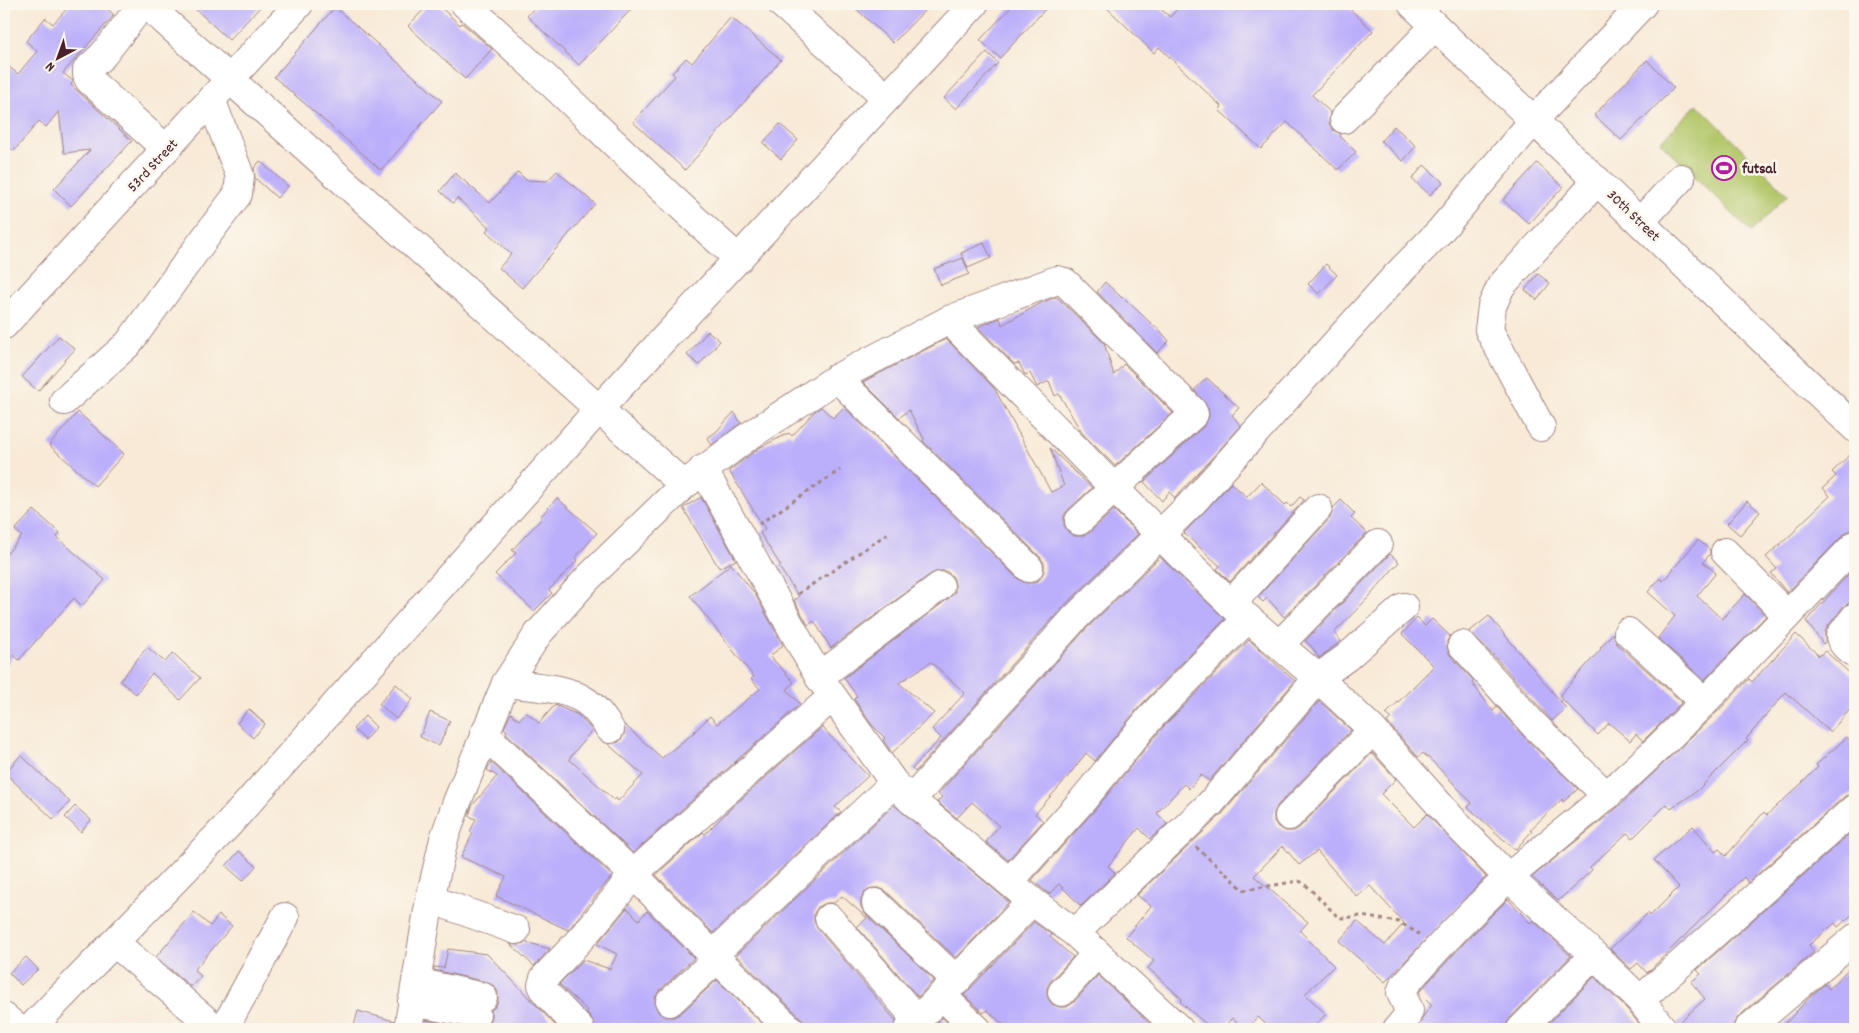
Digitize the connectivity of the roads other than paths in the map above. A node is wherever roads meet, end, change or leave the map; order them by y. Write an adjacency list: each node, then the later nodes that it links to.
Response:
1 (146, 4): 9 (street); 14 (street)
2 (465, 4): 18 (street)
3 (782, 4): 10 (street)
4 (974, 4): 10 (street)
5 (1412, 4): 8 (street, 30th Street)
6 (1643, 4): 13 (street)
7 (294, 6): 9 (street, 53rd Street)
8 (1435, 26): 12 (street); 13 (street, 30th Street)
9 (230, 80): 11 (street, 53rd Street); 23 (street)
10 (887, 98): 18 (street)
11 (211, 99): 14 (street, 53rd Street); 22 (street)
12 (1344, 119)
13 (1534, 120): 16 (street, 30th Street); 30 (street)
14 (166, 149): 20 (street, 53rd Street)
15 (1681, 178): 17 (street)
16 (1597, 180): 17 (street, 30th Street); 24 (street)
17 (1640, 222): 25 (street, 30th Street)
18 (739, 259): 23 (street)
19 (949, 320): 21 (street); 27 (street); 27 (street)
20 (4, 326)
21 (838, 378): 26 (street); 34 (street)
22 (64, 401)
23 (599, 409): 26 (street); 66 (street)
24 (1542, 428)
25 (1855, 428)
26 (694, 477): 45 (street); 46 (street)
27 (1114, 487): 29 (street); 30 (street)
28 (1318, 508): 37 (street)
29 (1079, 521)
30 (1160, 534): 37 (street); 51 (street)
31 (1378, 544): 41 (street)
32 (1855, 545): 38 (street)
33 (1725, 552): 38 (street)
34 (1029, 568)
35 (940, 586): 46 (street)
36 (1404, 607): 44 (street)
37 (1240, 611): 41 (street); 57 (street)
38 (1787, 615): 47 (street)
39 (1855, 617): 43 (street)
40 (1628, 632): 47 (street)
41 (1280, 644): 44 (street)
42 (1462, 645): 52 (street)
43 (1855, 653)
44 (1318, 678): 49 (street); 64 (street)
45 (506, 683): 48 (street); 50 (street)
46 (825, 687): 51 (street); 55 (street)
47 (1705, 702): 52 (street)
48 (610, 729)
49 (1373, 730): 54 (street); 56 (street)
50 (484, 734): 55 (street); 58 (street)
51 (903, 792): 57 (street); 69 (street)
52 (1607, 796): 56 (street)
53 (1855, 808): 73 (street)
54 (1288, 816)
55 (633, 874): 69 (street); 79 (street)
56 (1509, 878): 68 (street); 87 (street)
57 (1010, 881): 59 (street)
58 (430, 899): 63 (street); 71 (street)
59 (1032, 901): 64 (street); 70 (street)
60 (876, 903): 70 (street)
61 (285, 917): 83 (street)
62 (829, 918): 78 (street)
63 (516, 930)
64 (1075, 933): 67 (street)
65 (1855, 938): 90 (street)
66 (115, 943): 81 (street); 82 (street)
67 (1097, 953): 72 (street); 86 (street)
68 (1594, 955): 73 (street); 88 (street)
69 (715, 957): 74 (street); 77 (street)
70 (949, 988): 78 (street); 85 (street)
71 (414, 992): 75 (street); 84 (street)
72 (1062, 992)
73 (1640, 1000): 89 (street)
74 (670, 1002)
75 (480, 1006)
76 (4, 1017): 80 (street)
77 (777, 1025)
78 (912, 1026)
79 (573, 1027)
80 (18, 1029)
81 (30, 1029)
82 (216, 1029)
83 (224, 1029)
84 (408, 1029)
85 (977, 1029)
86 (1179, 1029)
87 (1397, 1029)
88 (1521, 1029)
89 (1663, 1029)
90 (1748, 1029)

